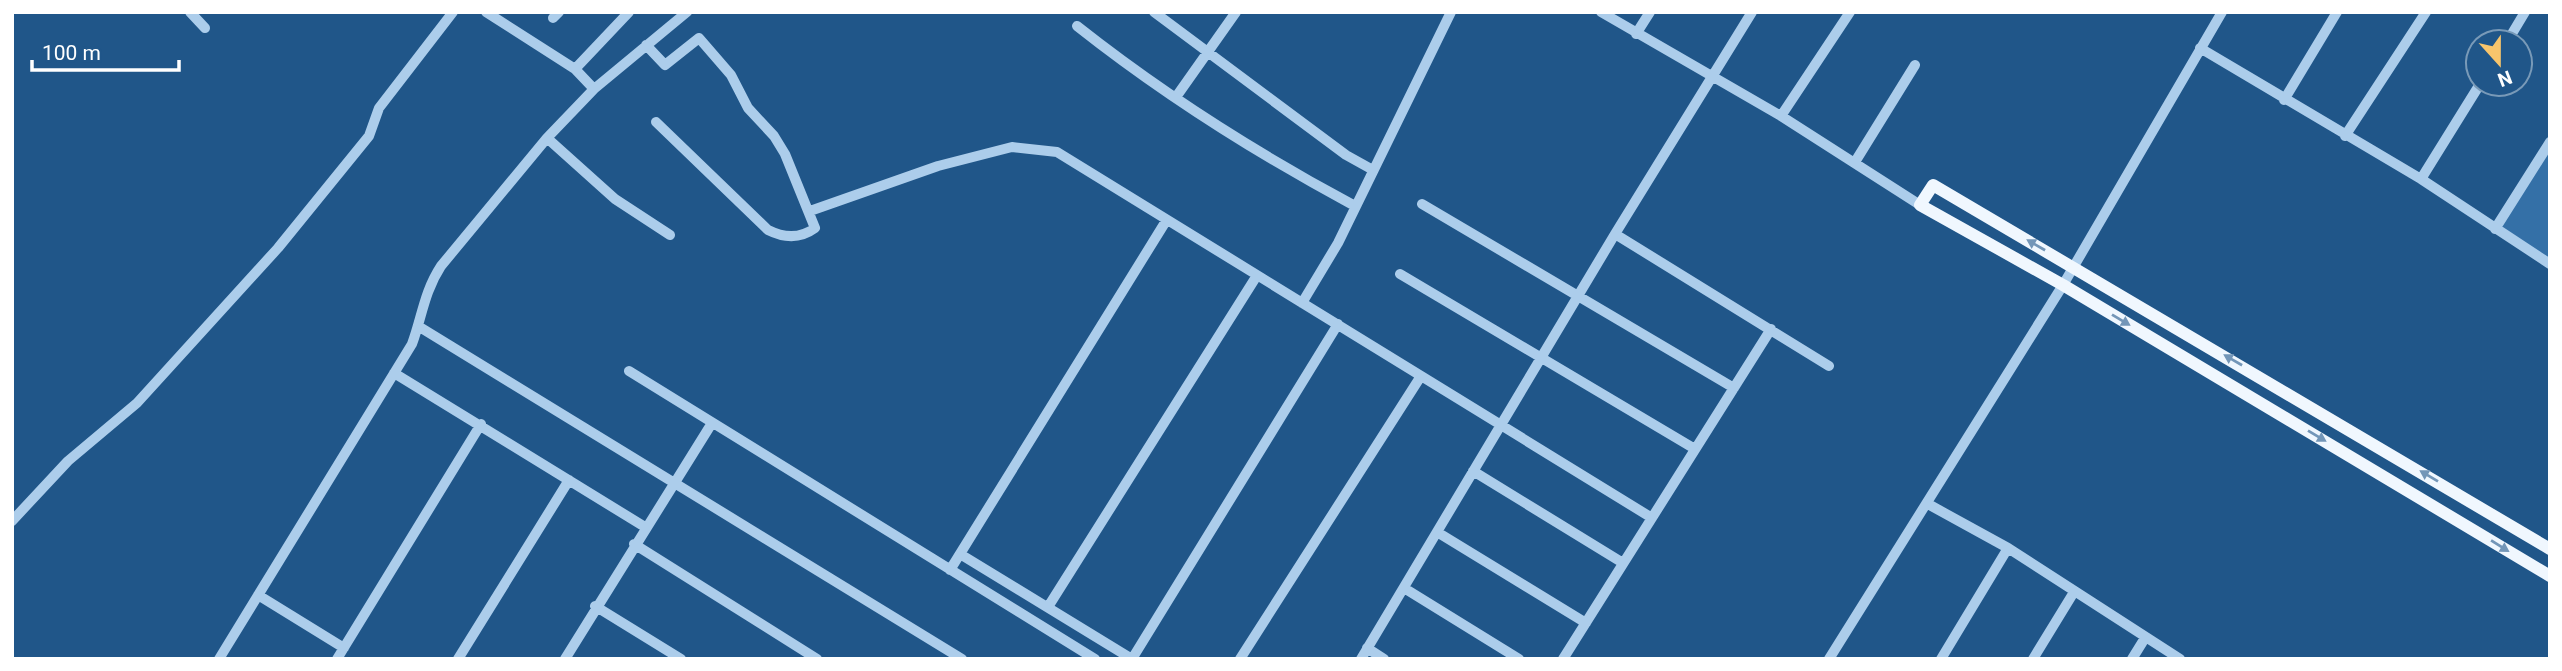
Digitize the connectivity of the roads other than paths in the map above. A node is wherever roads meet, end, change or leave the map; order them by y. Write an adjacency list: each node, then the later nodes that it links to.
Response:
1 (190, 12): 18 (street)
2 (453, 12): 75 (street)
3 (486, 12): 25 (street)
4 (629, 12): 25 (street)
5 (687, 12): 21 (street)
6 (1154, 12): 23 (street)
7 (1236, 12): 23 (street)
8 (1451, 12): 37 (street)
9 (1601, 12): 20 (street)
10 (1650, 12): 20 (street)
11 (1752, 12): 26 (street)
12 (1850, 12): 31 (street)
13 (2222, 12): 22 (street)
14 (2337, 12): 30 (street)
15 (2426, 12): 33 (street)
16 (2525, 12): 19 (street)
17 (1076, 26): 28 (street)
18 (205, 28)
19 (2515, 28)
20 (1636, 34): 26 (street)
21 (646, 45): 27 (street); 42 (street)
22 (2200, 48): 30 (street); 48 (street)
23 (1208, 52): 28 (street); 37 (street)
24 (1915, 65): 36 (street)
25 (575, 69): 27 (street)
26 (1711, 77): 31 (street); 45 (street)
27 (594, 89): 34 (street)
28 (1176, 97): 41 (street)
29 (2471, 98): 38 (street)
30 (2284, 100): 33 (street)
31 (1781, 116): 36 (street)
32 (656, 122): 42 (street)
33 (2345, 136): 38 (street)
34 (547, 138): 46 (street); 55 (street)
35 (2550, 142): 44 (street)
36 (1855, 162): 40 (street)
37 (1373, 170): 41 (street)
38 (2421, 179): 44 (street)
39 (1422, 204): 52 (street)
40 (1920, 205): 48 (main road, one-way to 40); 51 (main road)
41 (1355, 206): 53 (street)
42 (810, 211): 43 (street)
43 (1166, 221): 50 (street); 82 (street)
44 (2495, 229): 47 (street)
45 (1615, 234): 52 (street); 56 (street)
46 (670, 235)
47 (2550, 264)
48 (2072, 265): 51 (street); 70 (main road, one-way to 48)
49 (1400, 274): 57 (street)
50 (1256, 277): 53 (street); 90 (street)
51 (2063, 285): 71 (street); 73 (main road, one-way to 73)
52 (1578, 296): 57 (street); 62 (street)
53 (1302, 303): 54 (street)
54 (1338, 324): 61 (street); 103 (street)
55 (418, 326): 60 (street); 69 (street)
56 (1771, 329): 58 (street); 62 (street)
57 (1541, 359): 64 (street); 66 (street)
58 (1829, 366)
59 (629, 371): 63 (street)
60 (394, 373): 65 (street); 88 (street)
61 (1421, 376): 64 (street); 104 (street)
62 (1734, 388): 66 (street)
63 (712, 424): 69 (street); 84 (street)
64 (1502, 424): 67 (street); 74 (street)
65 (481, 425): 68 (street); 93 (street)
66 (1695, 449): 74 (street)
67 (1473, 471): 78 (street); 83 (street)
68 (569, 480): 77 (street); 97 (street)
69 (675, 482): 77 (street); 101 (street)
70 (2455, 491): 72 (main road); 73 (main road)
71 (1928, 503): 80 (street); 109 (street)
72 (2477, 504): 76 (main road); 81 (main road)
73 (2443, 510): 76 (main road)
74 (1652, 518): 83 (street)
75 (12, 521)
76 (2465, 524): 85 (main road, one-way to 85)
77 (645, 527): 79 (street)
78 (1437, 531): 86 (street); 91 (street)
79 (634, 544): 89 (street); 100 (street)
80 (2008, 548): 87 (street); 110 (street)
81 (2550, 549)
82 (960, 554): 84 (street); 90 (street)
83 (1623, 563): 91 (street)
84 (950, 569): 102 (street)
85 (2550, 576)
86 (1404, 588): 94 (street); 107 (street)
87 (2074, 593): 92 (street); 111 (street)
88 (258, 595): 93 (street); 95 (street)
89 (595, 606): 98 (street); 99 (street)
90 (1048, 607): 103 (street)
91 (1586, 623): 108 (street)
92 (2145, 638): 112 (street); 113 (street)
93 (344, 648): 96 (street)
94 (1367, 648): 105 (street); 106 (street)
95 (219, 659)
96 (337, 659)
97 (458, 659)
98 (565, 659)
99 (681, 659)
100 (817, 659)
101 (962, 659)
102 (1095, 659)
103 (1132, 659)
104 (1240, 659)
105 (1360, 659)
106 (1384, 659)
107 (1519, 659)
108 (1563, 659)
109 (1829, 659)
110 (1941, 659)
111 (2033, 659)
112 (2132, 659)
113 (2180, 659)

